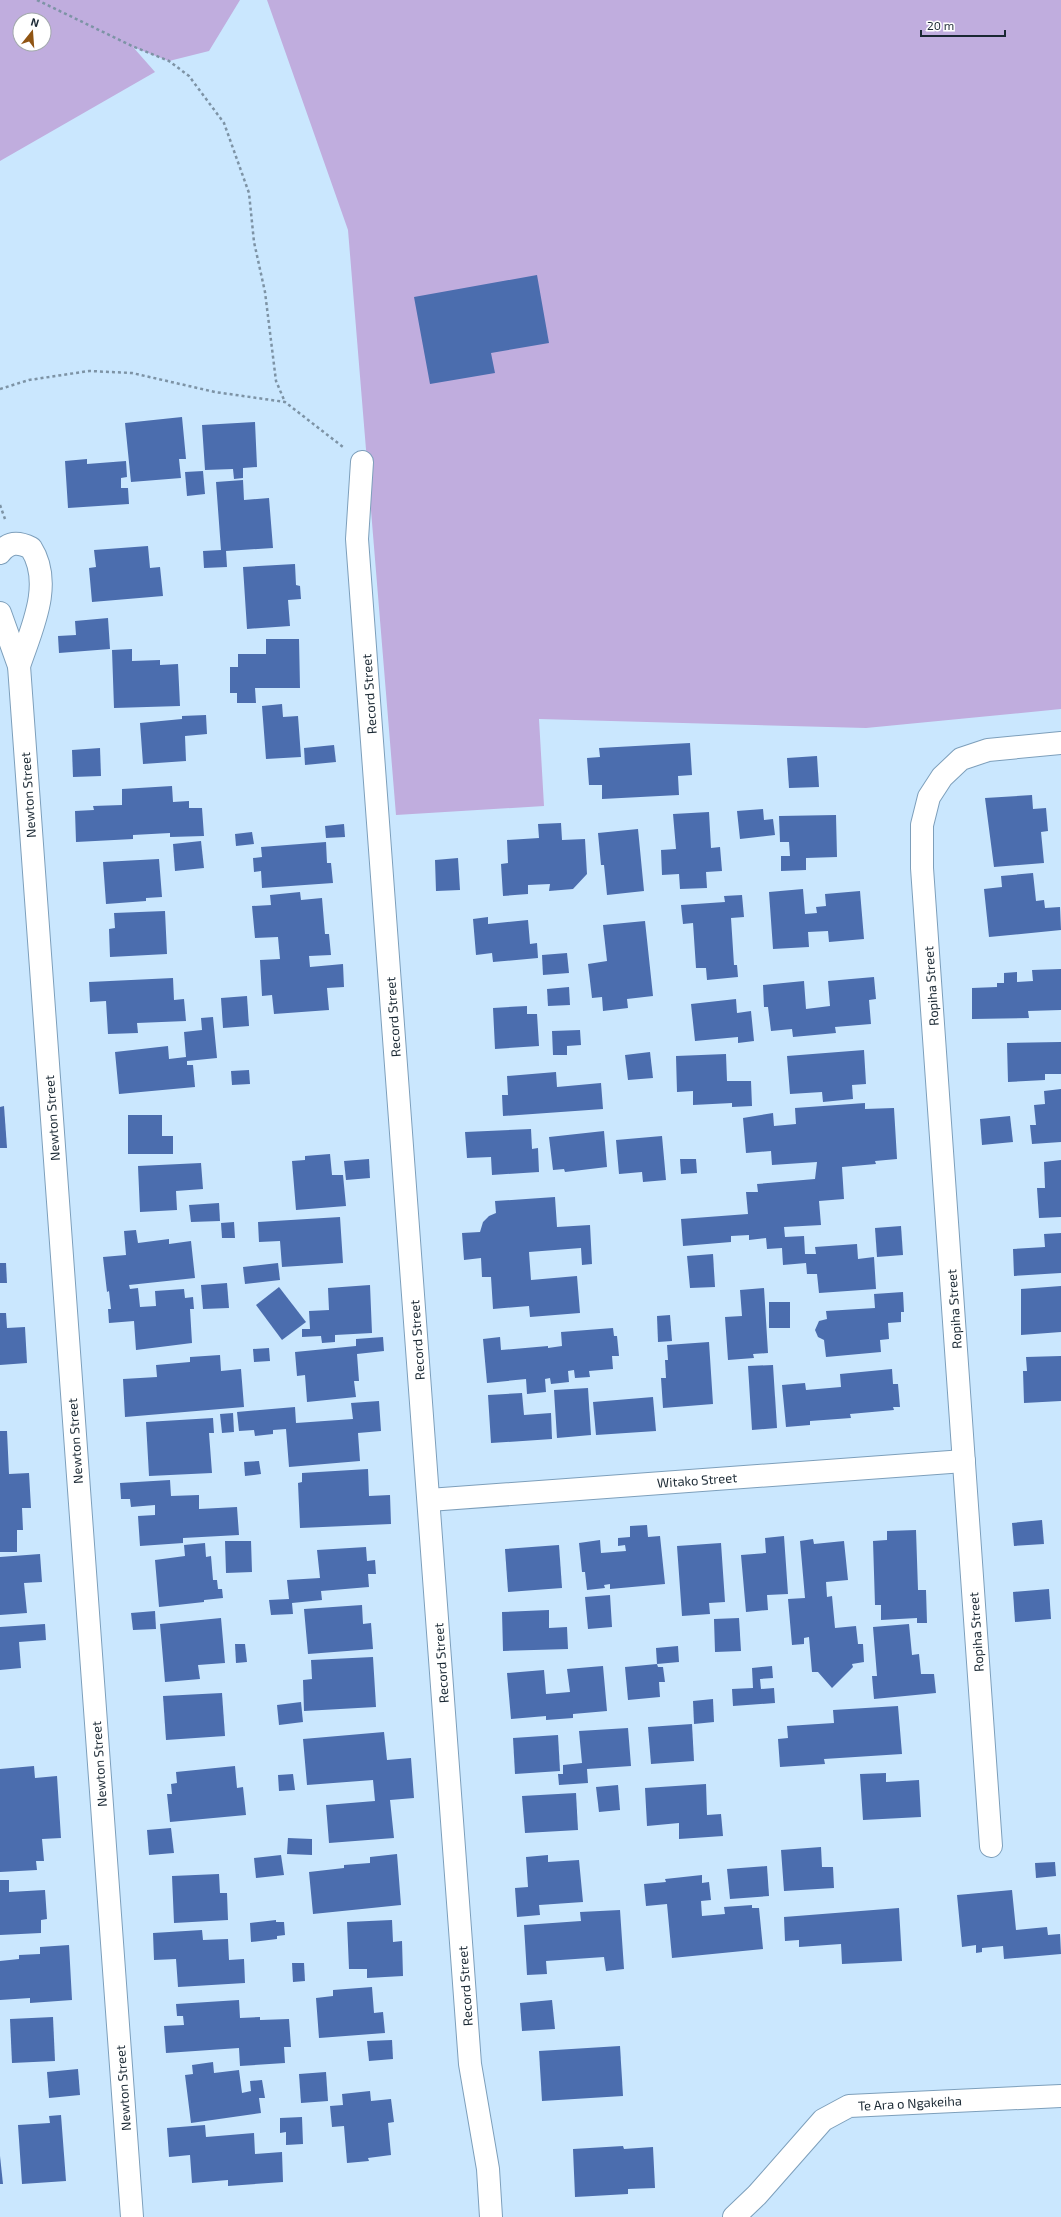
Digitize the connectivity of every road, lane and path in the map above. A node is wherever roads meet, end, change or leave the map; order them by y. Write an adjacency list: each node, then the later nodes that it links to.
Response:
1 (37, 0): 3 (path)
2 (0, 389): 3 (path)
3 (285, 402): 4 (path)
4 (362, 462): 10 (street, Record Street)
5 (0, 553): 7 (street, Newton Street)
6 (0, 612): 7 (street, Newton Street)
7 (19, 666): 13 (street, Newton Street)
8 (1061, 743): 9 (street, Ropiha Street)
9 (964, 1461): 10 (street, Witako Street); 11 (street, Ropiha Street)
10 (429, 1500): 14 (street, Record Street)
11 (991, 1846)
12 (1061, 2096): 15 (street, Te Ara o Ngakeiha)
13 (132, 2217)
14 (490, 2217)
15 (734, 2217)

